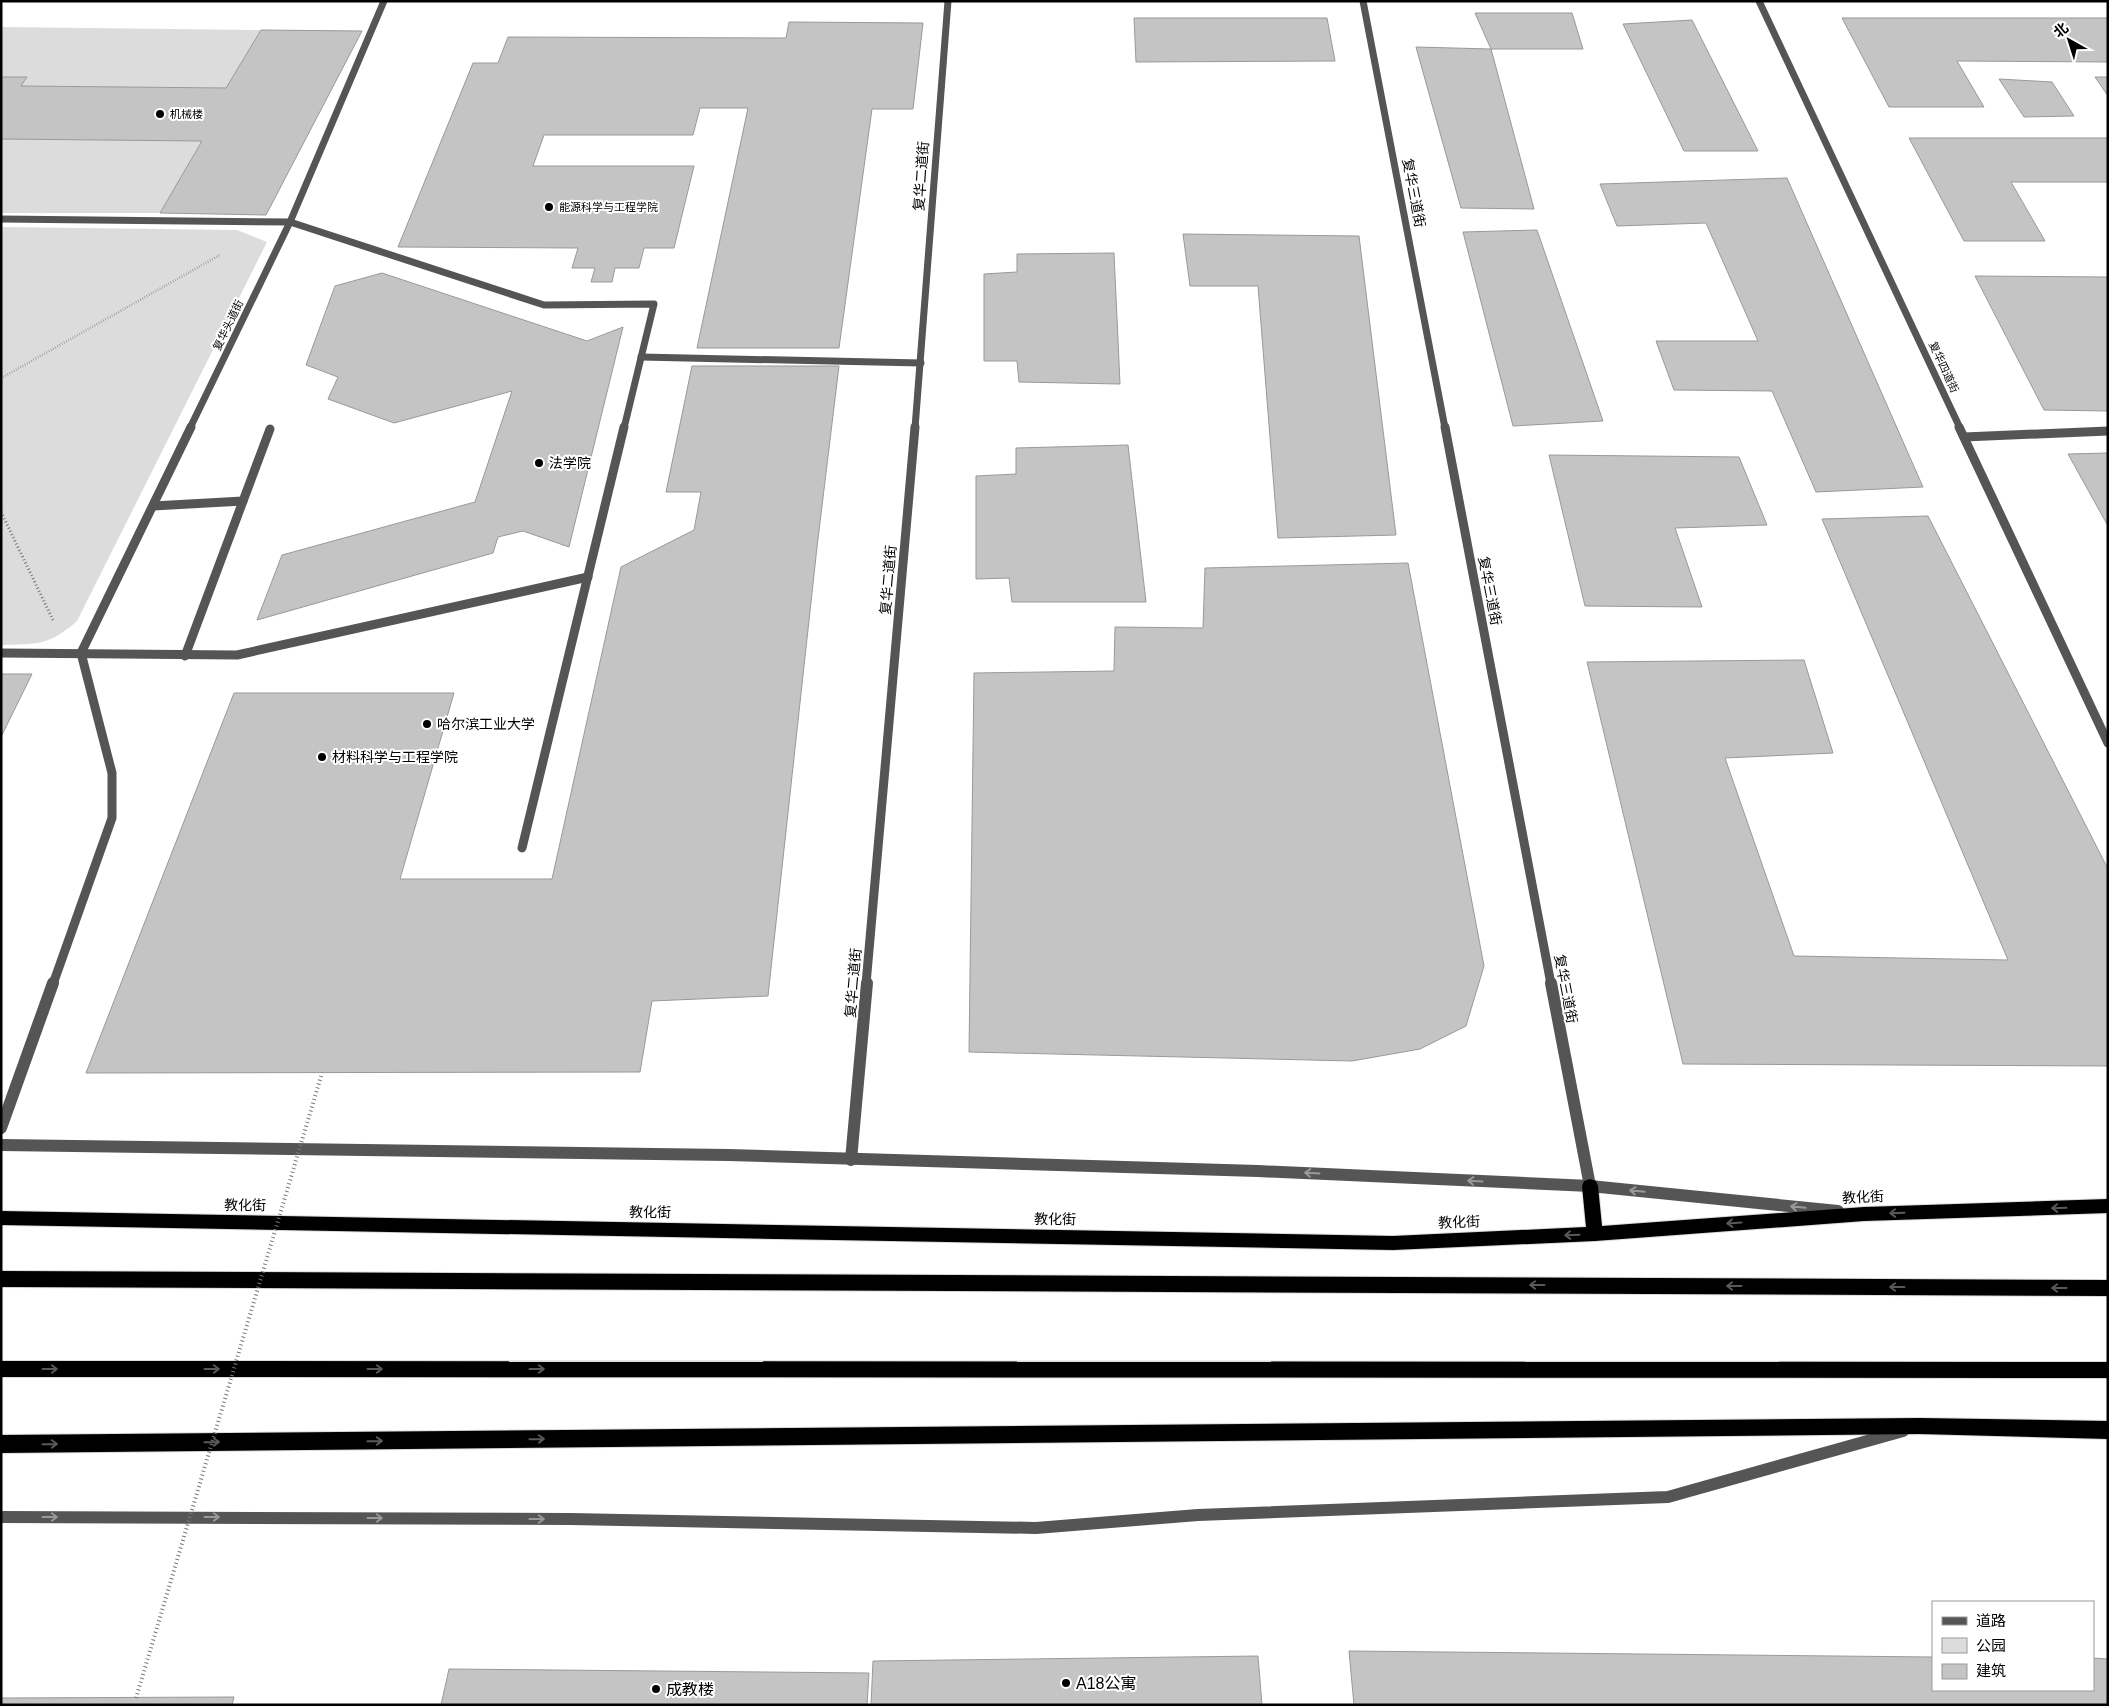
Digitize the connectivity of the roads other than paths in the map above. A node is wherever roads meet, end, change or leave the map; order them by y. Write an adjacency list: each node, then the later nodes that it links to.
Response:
1 (384, 1): 6 (street, 复华头道街)
2 (948, 1): 8 (street, 复华二道街)
3 (1363, 1): 23 (street, 复华三道街)
4 (1759, 1): 11 (street, 复华四道街)
5 (1, 219): 6 (street)
6 (290, 222): 7 (street); 13 (street, 复华头道街)
7 (641, 357): 8 (street); 14 (street)
8 (921, 363): 22 (street, 复华二道街)
9 (270, 429): 12 (street)
10 (2108, 431): 11 (street)
11 (1964, 436): 18 (street, 复华四道街)
12 (243, 500): 13 (street); 17 (street)
13 (153, 506): 16 (street, 复华头道街)
14 (588, 577): 17 (street); 19 (street)
15 (1, 653): 16 (street)
16 (80, 653): 17 (street); 20 (street)
17 (185, 656)
18 (2108, 743)
19 (522, 848)
20 (1, 1128)
21 (1, 1145): 22 (street)
22 (851, 1160): 23 (street, one-way to 22)
23 (1590, 1186): 25 (street, one-way to 23); 27 (highway)
24 (2108, 1206): 25 (highway, 教化街, one-way to 25)
25 (1864, 1214): 27 (highway, 教化街, one-way to 27)
26 (1, 1218): 27 (highway, 教化街, one-way to 26)
27 (1595, 1234)
28 (1, 1279): 29 (highway, one-way to 28)
29 (2108, 1288)
30 (1, 1369): 31 (highway, one-way to 31)
31 (2108, 1370)
32 (1919, 1426): 33 (highway); 34 (highway, one-way to 32); 35 (street, one-way to 32)
33 (2108, 1430)
34 (1, 1444)
35 (1, 1517)

